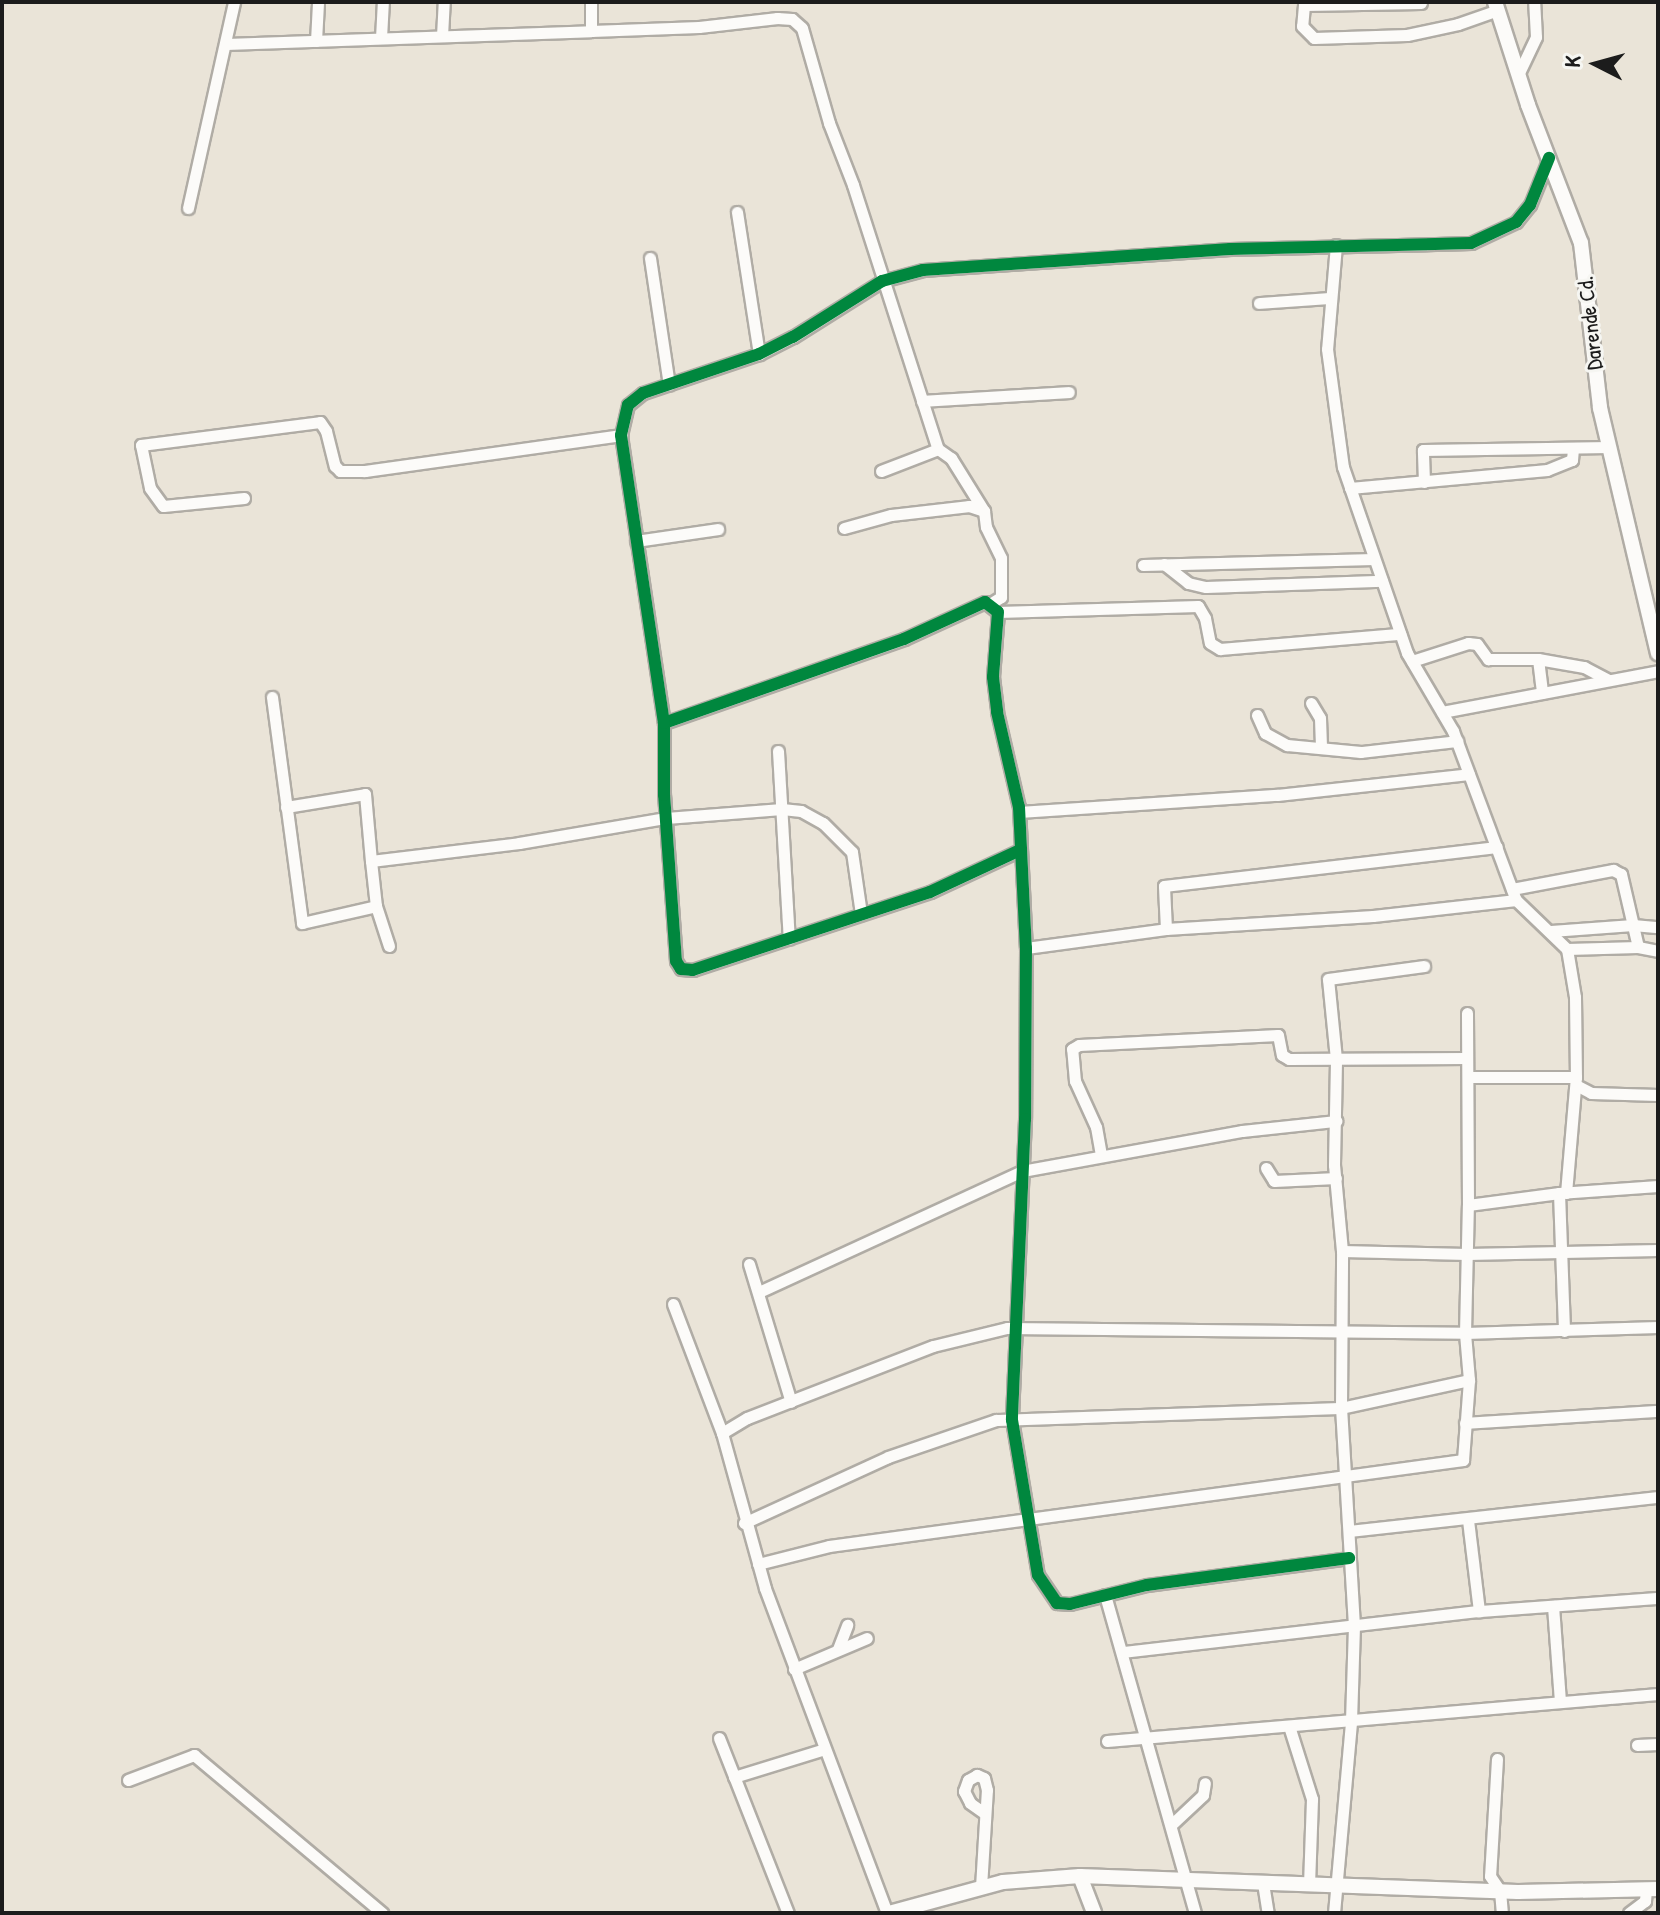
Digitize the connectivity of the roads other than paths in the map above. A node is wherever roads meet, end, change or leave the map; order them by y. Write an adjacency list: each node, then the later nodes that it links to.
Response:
1 (234, 2): 14 (street)
2 (318, 2): 13 (street)
3 (383, 2): 12 (street)
4 (444, 2): 11 (street)
5 (591, 2): 10 (street)
6 (1534, 2): 15 (street)
7 (1421, 3): 8 (street)
8 (1304, 4): 9 (street)
9 (1496, 6): 15 (street, Darende Cd.)
10 (591, 31): 11 (street); 21 (street)
11 (442, 36): 12 (street)
12 (381, 38): 13 (street)
13 (316, 41): 14 (street)
14 (226, 44): 17 (street)
15 (1518, 75): 16 (street, Darende Cd.)
16 (1549, 158): 19 (street); 29 (street, Darende Cd.)
17 (188, 208)
18 (737, 212): 24 (street)
19 (1336, 245): 21 (street); 22 (street)
20 (650, 258): 25 (street)
21 (882, 281): 24 (street); 27 (street)
22 (1331, 298): 23 (street); 34 (street)
23 (1259, 303)
24 (759, 354): 25 (street)
25 (669, 385): 28 (street)
26 (1069, 392): 27 (street)
27 (922, 401): 31 (street)
28 (621, 435): 35 (street); 39 (street)
29 (1609, 447): 30 (street); 46 (street, Darende Cd.)
30 (1573, 448): 33 (street); 33 (street)
31 (938, 449): 32 (street); 36 (street)
32 (881, 471)
33 (1424, 482): 34 (street)
34 (1350, 488): 40 (street)
35 (244, 498)
36 (984, 511): 37 (street); 44 (street)
37 (844, 528)
38 (718, 529): 39 (street)
39 (636, 541): 56 (street)
40 (1374, 559): 41 (street); 43 (street)
41 (1164, 564): 42 (street); 43 (street)
42 (1143, 565)
43 (1382, 581): 45 (street)
44 (994, 608): 45 (street); 56 (street); 63 (street)
45 (1400, 634): 48 (street)
46 (1658, 653)
47 (1538, 659): 48 (street); 50 (street); 51 (street)
48 (1412, 661): 54 (street)
49 (1658, 671): 50 (street)
50 (1609, 680): 51 (street)
51 (1542, 693): 54 (street)
52 (272, 697): 61 (street)
53 (1311, 703): 58 (street)
54 (1442, 712): 57 (street)
55 (1257, 715): 58 (street)
56 (664, 723): 64 (street)
57 (1457, 741): 58 (street); 60 (street)
58 (1321, 748)
59 (778, 751): 62 (street)
60 (1469, 774): 63 (street); 65 (street)
61 (286, 807): 67 (street); 69 (street)
62 (780, 809): 64 (street); 70 (street); 75 (street)
63 (1019, 812): 66 (street)
64 (666, 818): 67 (street); 75 (street)
65 (1497, 847): 68 (street); 73 (street)
66 (1018, 851): 70 (street); 78 (street)
67 (371, 861): 69 (street)
68 (1514, 894): 71 (street); 73 (street); 74 (street)
69 (376, 906): 76 (street)
70 (861, 914): 75 (street)
71 (1633, 925): 72 (street); 74 (street); 77 (street)
72 (1658, 927)
73 (1166, 929): 78 (street)
74 (1551, 931): 79 (street)
75 (789, 939)
76 (389, 946)
77 (1638, 947): 79 (street); 80 (street)
78 (1026, 948): 91 (street)
79 (1567, 949): 86 (street)
80 (1658, 951)
81 (1424, 966): 84 (street)
82 (1467, 1013): 83 (street)
83 (1467, 1058): 84 (street); 85 (street)
84 (1336, 1059): 88 (street); 89 (street)
85 (1468, 1077): 86 (street); 95 (street)
86 (1576, 1081): 87 (street); 94 (street)
87 (1658, 1095)
88 (1336, 1121): 89 (street); 92 (street)
89 (1101, 1155): 91 (street)
90 (1266, 1168): 92 (street)
91 (1022, 1171): 101 (street); 104 (street)
92 (1336, 1178): 98 (street)
93 (1658, 1186): 94 (street)
94 (1562, 1193): 95 (street); 96 (street)
95 (1468, 1205): 99 (street)
96 (1561, 1250): 97 (street); 99 (street); 106 (street)
97 (1658, 1250)
98 (1342, 1251): 99 (street); 105 (street)
99 (1467, 1254): 107 (street)
100 (749, 1264): 101 (street)
101 (759, 1292): 109 (street)
102 (673, 1304): 114 (street)
103 (1658, 1327): 106 (street)
104 (1015, 1329): 105 (street); 109 (street); 112 (street)
105 (1340, 1330): 107 (street); 110 (street)
106 (1564, 1331): 107 (street)
107 (1465, 1333): 108 (street)
108 (1469, 1380): 110 (street); 113 (street)
109 (791, 1402): 114 (street)
110 (1341, 1408): 112 (street); 115 (street)
111 (1658, 1411): 113 (street)
112 (1012, 1420): 117 (street); 119 (street)
113 (1465, 1423): 115 (street)
114 (722, 1433): 119 (street)
115 (1347, 1475): 117 (street); 120 (street)
116 (1658, 1497): 118 (street)
117 (1027, 1518): 122 (street); 123 (street)
118 (1468, 1520): 120 (street); 126 (street)
119 (744, 1523): 122 (street)
120 (1349, 1531): 121 (street)
121 (1349, 1558): 123 (street); 128 (street)
122 (758, 1564): 132 (street)
123 (1105, 1595): 131 (street)
124 (1658, 1598): 125 (street)
125 (1553, 1606): 126 (street); 134 (street)
126 (1479, 1611): 128 (street)
127 (847, 1625): 130 (street)
128 (1354, 1626): 131 (street); 135 (street)
129 (867, 1638): 130 (street)
130 (838, 1649): 132 (street)
131 (1123, 1652): 138 (street)
132 (794, 1669): 142 (street)
133 (1658, 1694): 134 (street)
134 (1560, 1702): 135 (street)
135 (1351, 1721): 136 (street); 153 (street)
136 (1289, 1726): 138 (street); 152 (street)
137 (719, 1738): 144 (street)
138 (1147, 1739): 139 (street); 148 (street)
139 (1107, 1741)
140 (1658, 1744): 141 (street)
141 (1637, 1745)
142 (825, 1749): 144 (street); 159 (street)
143 (1497, 1759): 156 (street)
144 (734, 1777): 158 (street)
145 (128, 1780): 157 (street)
146 (1205, 1783): 148 (street)
147 (983, 1812): 154 (street)
148 (1171, 1825): 150 (street)
149 (1080, 1876): 150 (street); 154 (street); 160 (street)
150 (1187, 1880): 151 (street); 161 (street)
151 (1263, 1883): 152 (street); 162 (street)
152 (1309, 1885): 153 (street)
153 (1335, 1886): 156 (street); 163 (street)
154 (981, 1887): 159 (street)
155 (1652, 1890): 156 (street); 165 (street)
156 (1500, 1891): 164 (street)
157 (382, 1913)
158 (788, 1913)
159 (888, 1913)
160 (1094, 1913)
161 (1195, 1913)
162 (1268, 1913)
163 (1334, 1913)
164 (1502, 1913)
165 (1629, 1913)

